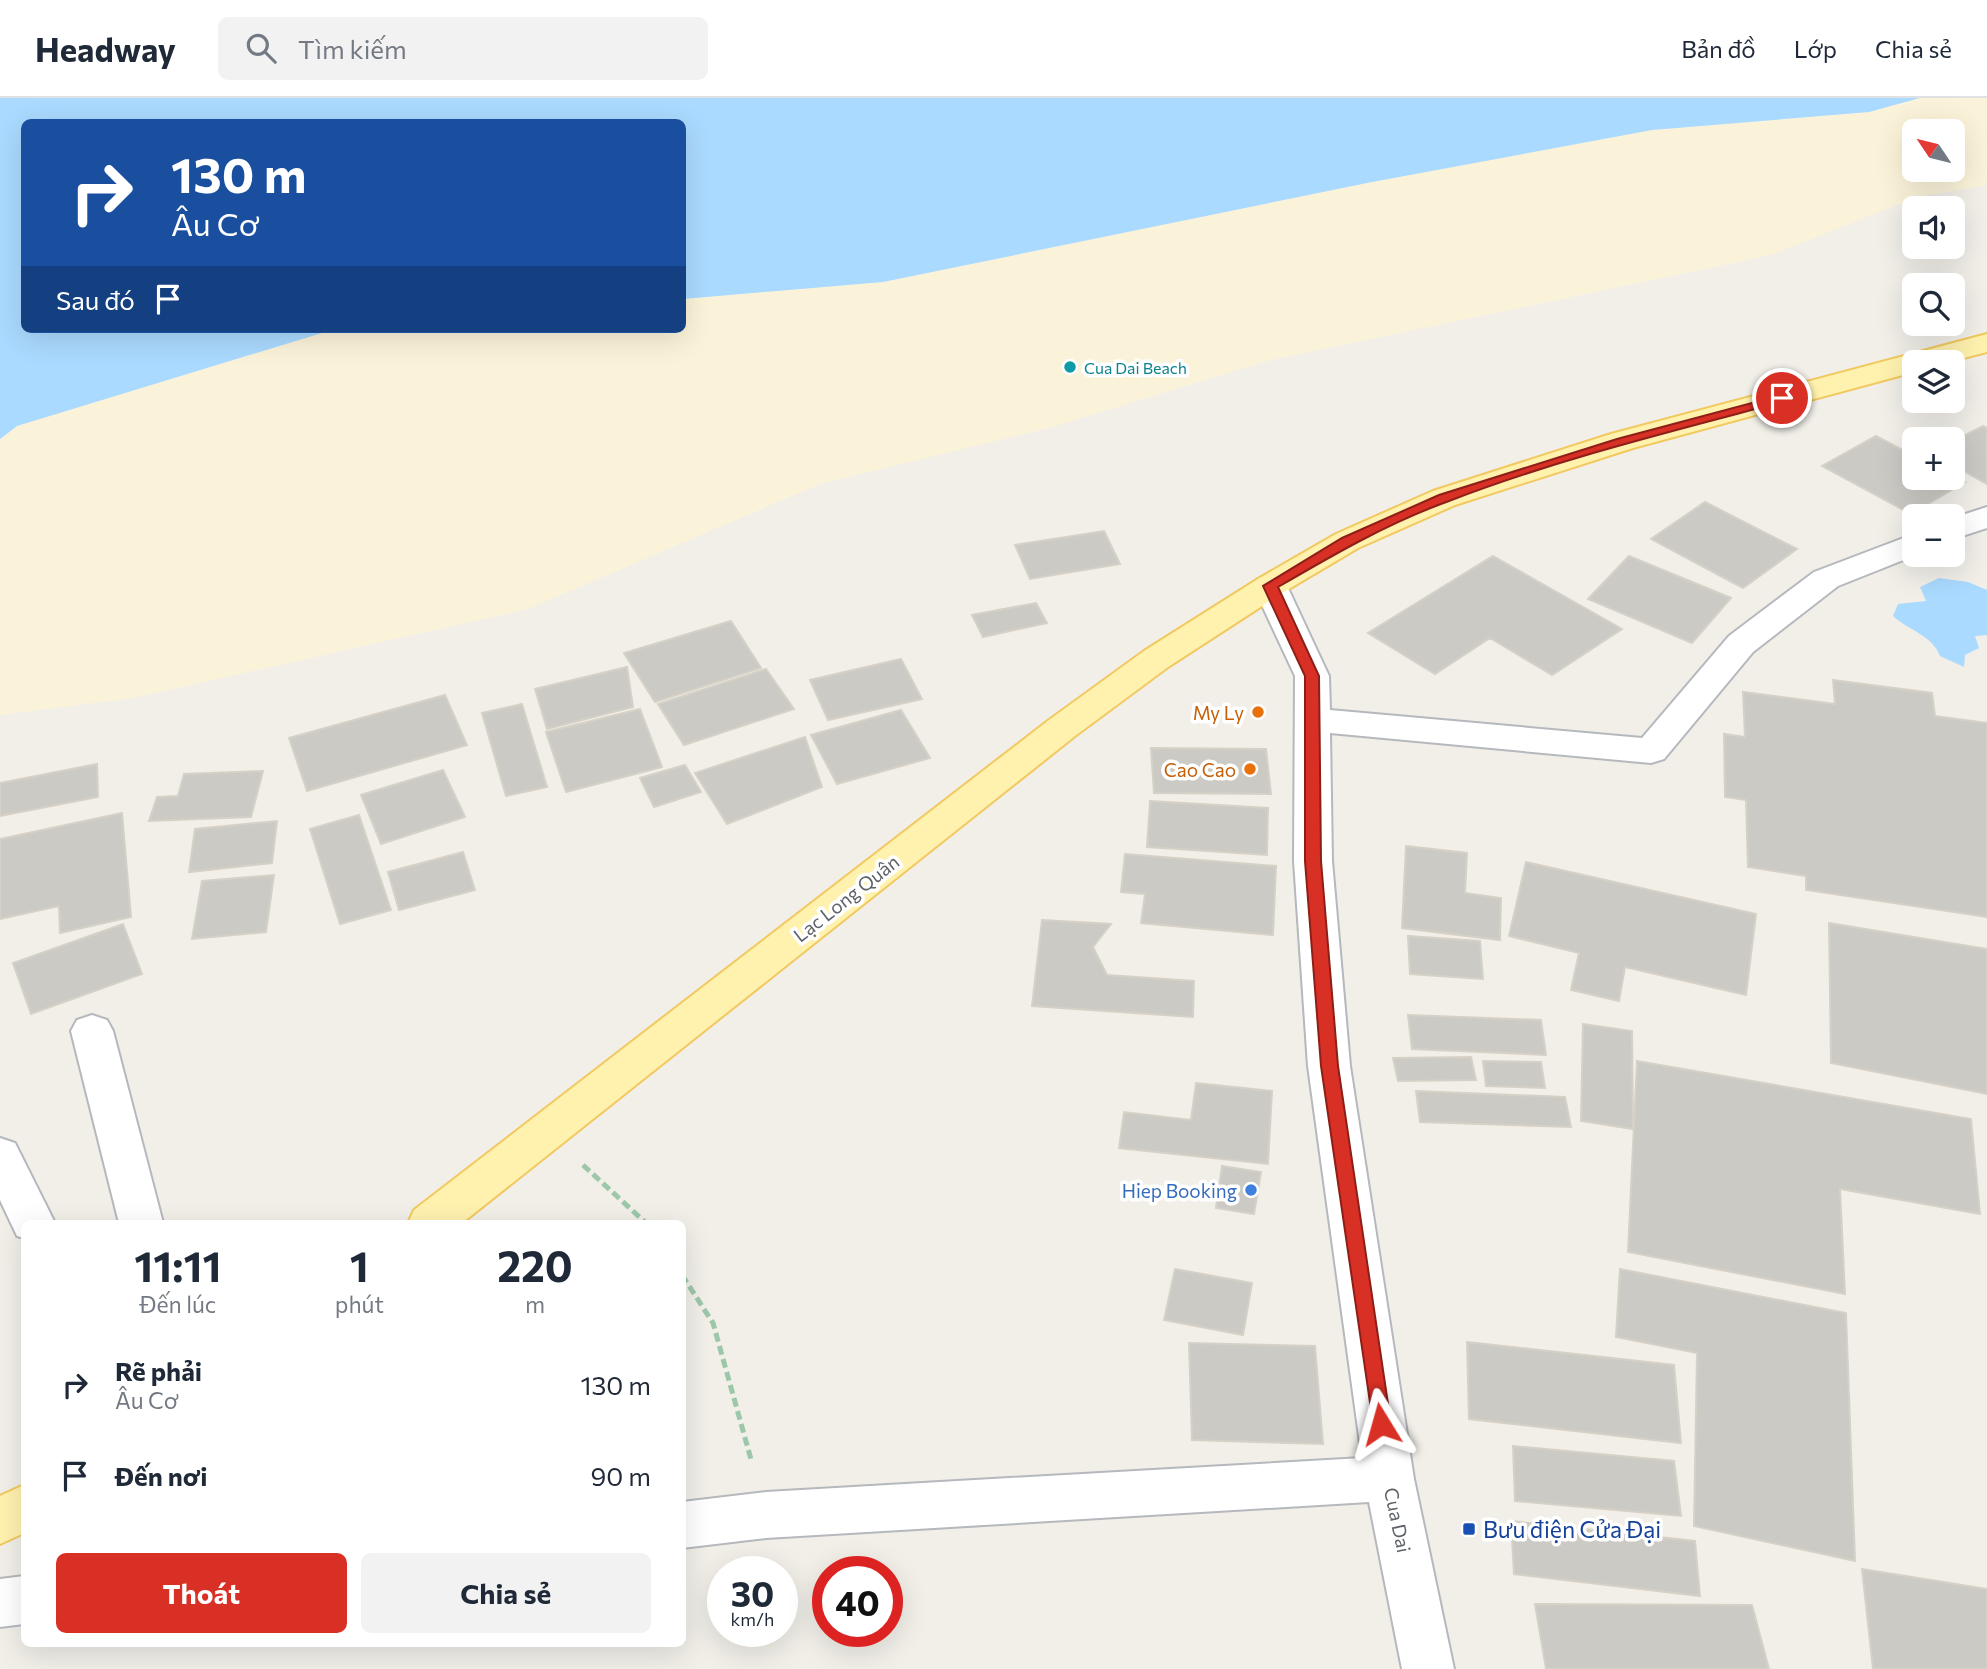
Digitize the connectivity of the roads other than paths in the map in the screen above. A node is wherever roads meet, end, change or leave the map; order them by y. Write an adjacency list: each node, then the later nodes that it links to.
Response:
1 (1987, 343): 2 (main road, Lạc Long Quân)
2 (1962, 350)
3 (1902, 366): 7 (main road, Lạc Long Quân)
4 (1987, 517): 5 (street)
5 (1965, 525)
6 (1902, 549): 8 (street)
7 (1270, 586): 8 (street, Cua Dai); 13 (main road, Lạc Long Quân)
8 (1313, 720): 14 (street, Cua Dai)
9 (92, 1031): 12 (street)
10 (0, 1155): 11 (street)
11 (32, 1220)
12 (140, 1220)
13 (434, 1220)
14 (1389, 1479): 17 (street); 20 (street, Cua Dai)
15 (21, 1510): 16 (main road)
16 (0, 1521)
17 (686, 1525)
18 (21, 1600): 19 (street)
19 (0, 1603)
20 (1428, 1669)

